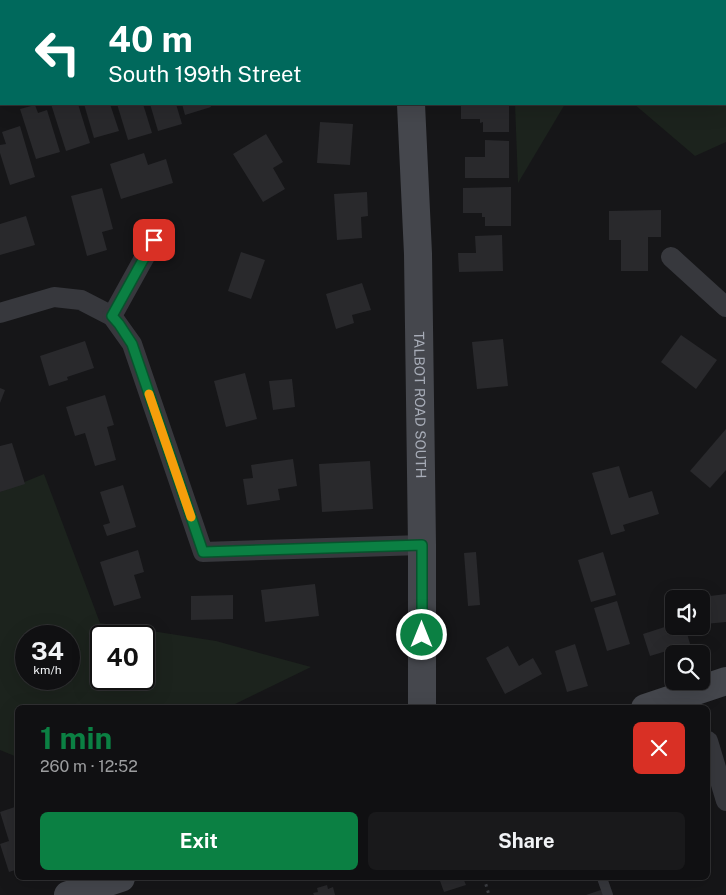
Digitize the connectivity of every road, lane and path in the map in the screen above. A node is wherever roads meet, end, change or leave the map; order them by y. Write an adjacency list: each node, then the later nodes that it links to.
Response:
1 (411, 105): 7 (street, TALBOT ROAD SOUTH)
2 (154, 240): 6 (street)
3 (671, 257): 4 (street)
4 (726, 307)
5 (0, 313): 6 (street)
6 (112, 316): 7 (street)
7 (422, 545): 10 (street, TALBOT ROAD SOUTH)
8 (726, 681): 9 (street)
9 (694, 700): 11 (street)
10 (422, 705)
11 (663, 705)
12 (710, 748): 13 (street)
13 (726, 800)
14 (115, 880): 17 (street)
15 (485, 880): 18 (path)
16 (603, 880): 19 (lane)
17 (78, 893)
18 (489, 895)
19 (608, 895)

